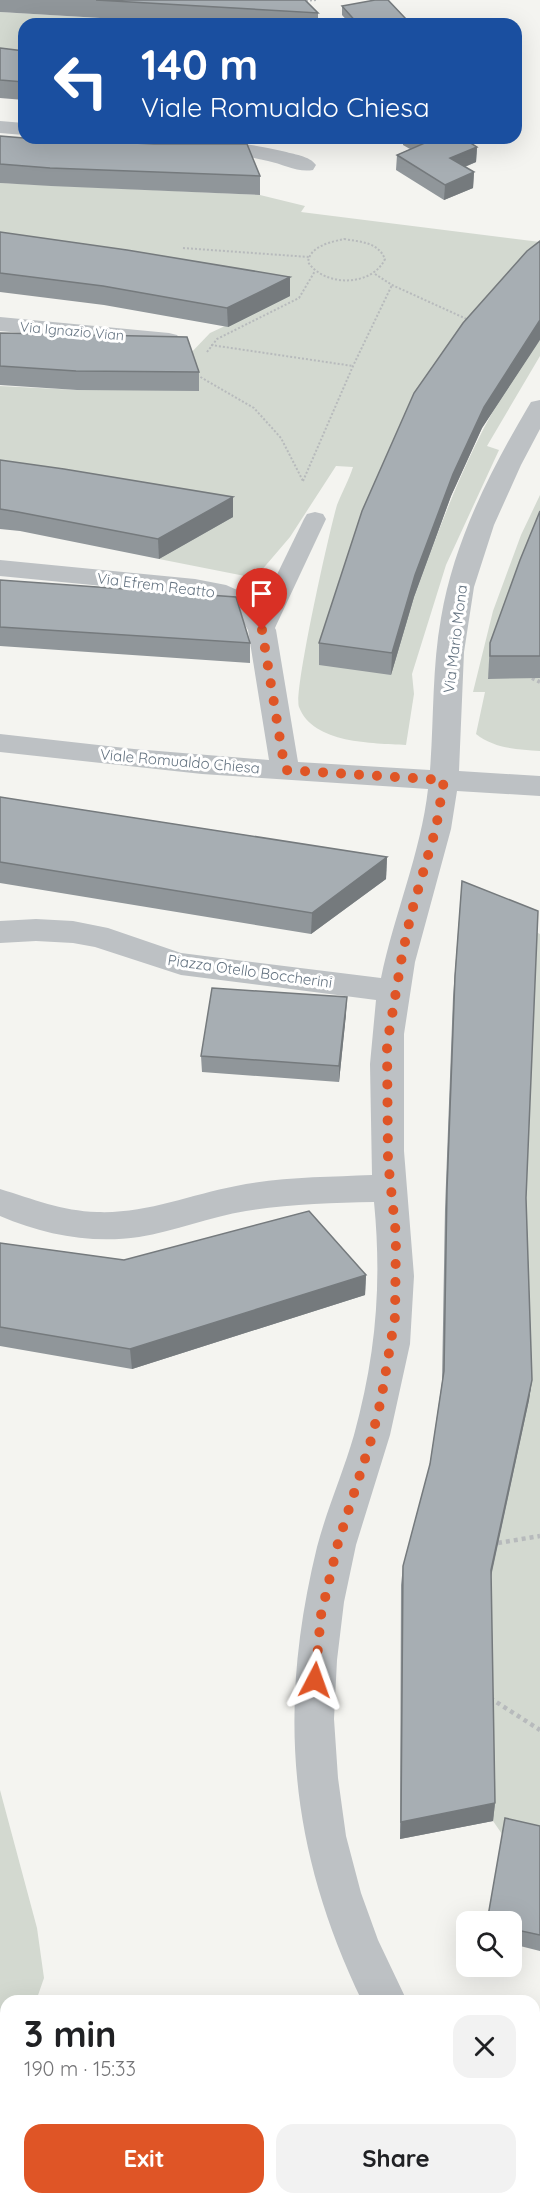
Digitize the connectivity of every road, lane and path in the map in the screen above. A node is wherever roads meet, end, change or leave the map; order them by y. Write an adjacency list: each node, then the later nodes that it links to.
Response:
1 (318, 0): 2 (path)
2 (292, 3)
3 (0, 127): 4 (street)
4 (18, 128)
5 (181, 144): 6 (street)
6 (305, 165)
7 (183, 248): 8 (path)
8 (309, 257): 9 (path); 10 (path)
9 (315, 271): 10 (path); 13 (path)
10 (375, 274): 11 (path)
11 (392, 285): 15 (path); 19 (path)
12 (253, 314): 13 (path)
13 (258, 317): 17 (path)
14 (0, 324): 16 (street, Via Ignazio Vian)
15 (480, 324)
16 (180, 341): 17 (path)
17 (212, 345): 18 (path); 19 (path)
18 (206, 354)
19 (352, 366): 22 (path)
20 (193, 373): 22 (path)
21 (540, 407): 30 (street, Via Mario Mona)
22 (303, 481): 23 (path)
23 (315, 519): 25 (lane)
24 (0, 568): 25 (street, Via Efrem Reatto)
25 (262, 630): 29 (street, Via Efrem Reatto)
26 (531, 678): 27 (path)
27 (540, 682)
28 (0, 743): 29 (street, Viale Romualdo Chiesa)
29 (285, 770): 30 (street, Viale Romualdo Chiesa)
30 (444, 780): 31 (street, Viale Romualdo Chiesa); 33 (street, Via Mario Mona)
31 (540, 786)
32 (0, 932): 33 (street, Piazza Otello Boccherini)
33 (396, 992): 34 (street, Via Mario Mona)
34 (390, 1188): 35 (street); 40 (street, Via Mario Mona)
35 (0, 1202)
36 (540, 1536): 37 (path)
37 (498, 1543)
38 (490, 1698): 39 (path)
39 (540, 1730)
40 (382, 1995)

